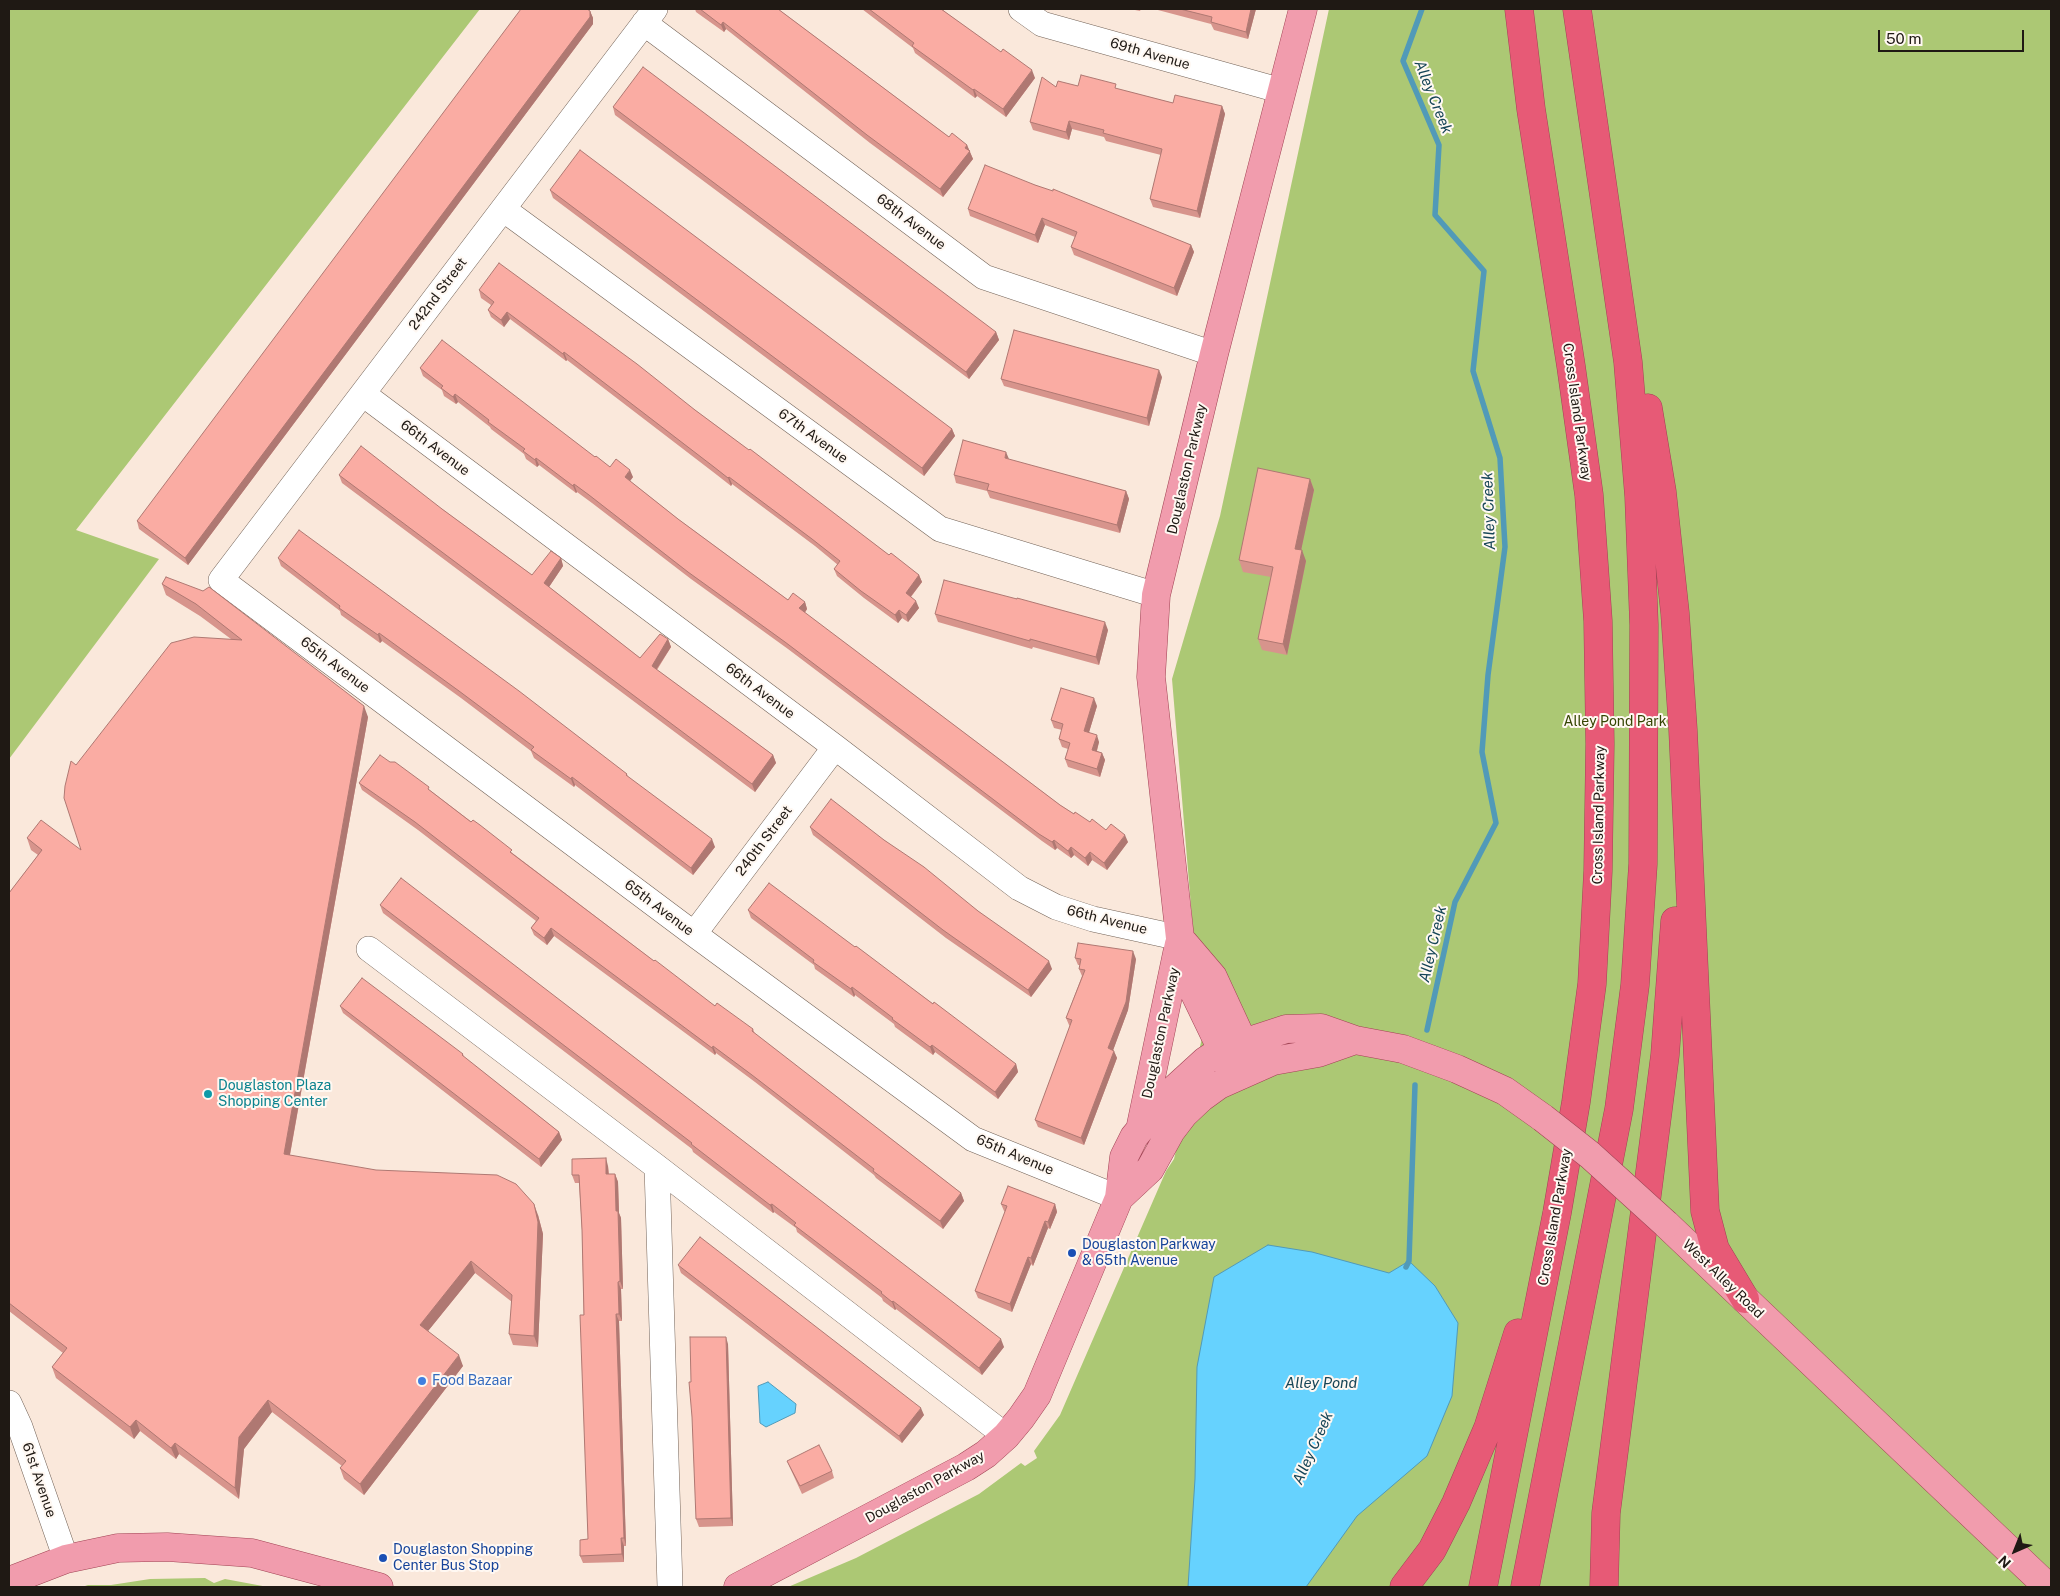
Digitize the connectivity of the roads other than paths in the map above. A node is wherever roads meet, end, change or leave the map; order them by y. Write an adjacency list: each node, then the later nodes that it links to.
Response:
1 (1021, 9): 6 (street, 69th Avenue)
2 (1303, 9): 6 (main road, Douglaston Parkway)
3 (1520, 9): 24 (highway, Cross Island Parkway)
4 (1577, 9): 7 (highway)
5 (649, 16): 8 (street, 242nd Street); 9 (street, 68th Avenue)
6 (1282, 91): 9 (main road, Douglaston Parkway)
7 (1592, 113): 11 (highway); 25 (highway)
8 (503, 209): 10 (street, 242nd Street); 13 (street, 67th Avenue)
9 (1214, 354): 13 (main road, Douglaston Parkway)
10 (363, 394): 12 (street, 242nd Street); 14 (street, 66th Avenue)
11 (1662, 492): 26 (highway); 38 (highway)
12 (221, 580): 15 (street, 65th Avenue)
13 (1156, 595): 16 (main road, Douglaston Parkway)
14 (835, 747): 15 (street, 240th Street); 16 (street, 66th Avenue)
15 (694, 934): 23 (street, 65th Avenue)
16 (1180, 938): 19 (main road, Douglaston Parkway); 21 (main road, Douglaston Parkway)
17 (369, 949): 22 (street)
18 (1354, 1040): 19 (main road, West Alley Road); 20 (main road); 26 (main road, West Alley Road, bridge)
19 (1233, 1046): 20 (main road, Douglaston Parkway); 21 (main road, Douglaston Parkway)
20 (1242, 1074): 23 (main road, Douglaston Parkway)
21 (1141, 1127): 23 (main road, Douglaston Parkway)
22 (657, 1166): 28 (street); 32 (street)
23 (1119, 1198): 28 (main road, Douglaston Parkway)
24 (1557, 1213): 34 (highway); 35 (highway, Cross Island Parkway)
25 (1599, 1218): 36 (highway); 37 (highway)
26 (1745, 1299): 39 (main road, West Alley Road)
27 (9, 1403): 29 (street, 61st Avenue)
28 (1006, 1436): 33 (main road, Douglaston Parkway)
29 (66, 1559): 30 (main road); 31 (main road)
30 (9, 1581)
31 (379, 1587)
32 (670, 1587)
33 (738, 1587)
34 (1404, 1587)
35 (1483, 1587)
36 (1525, 1587)
37 (1542, 1587)
38 (1604, 1587)
39 (2048, 1587)

